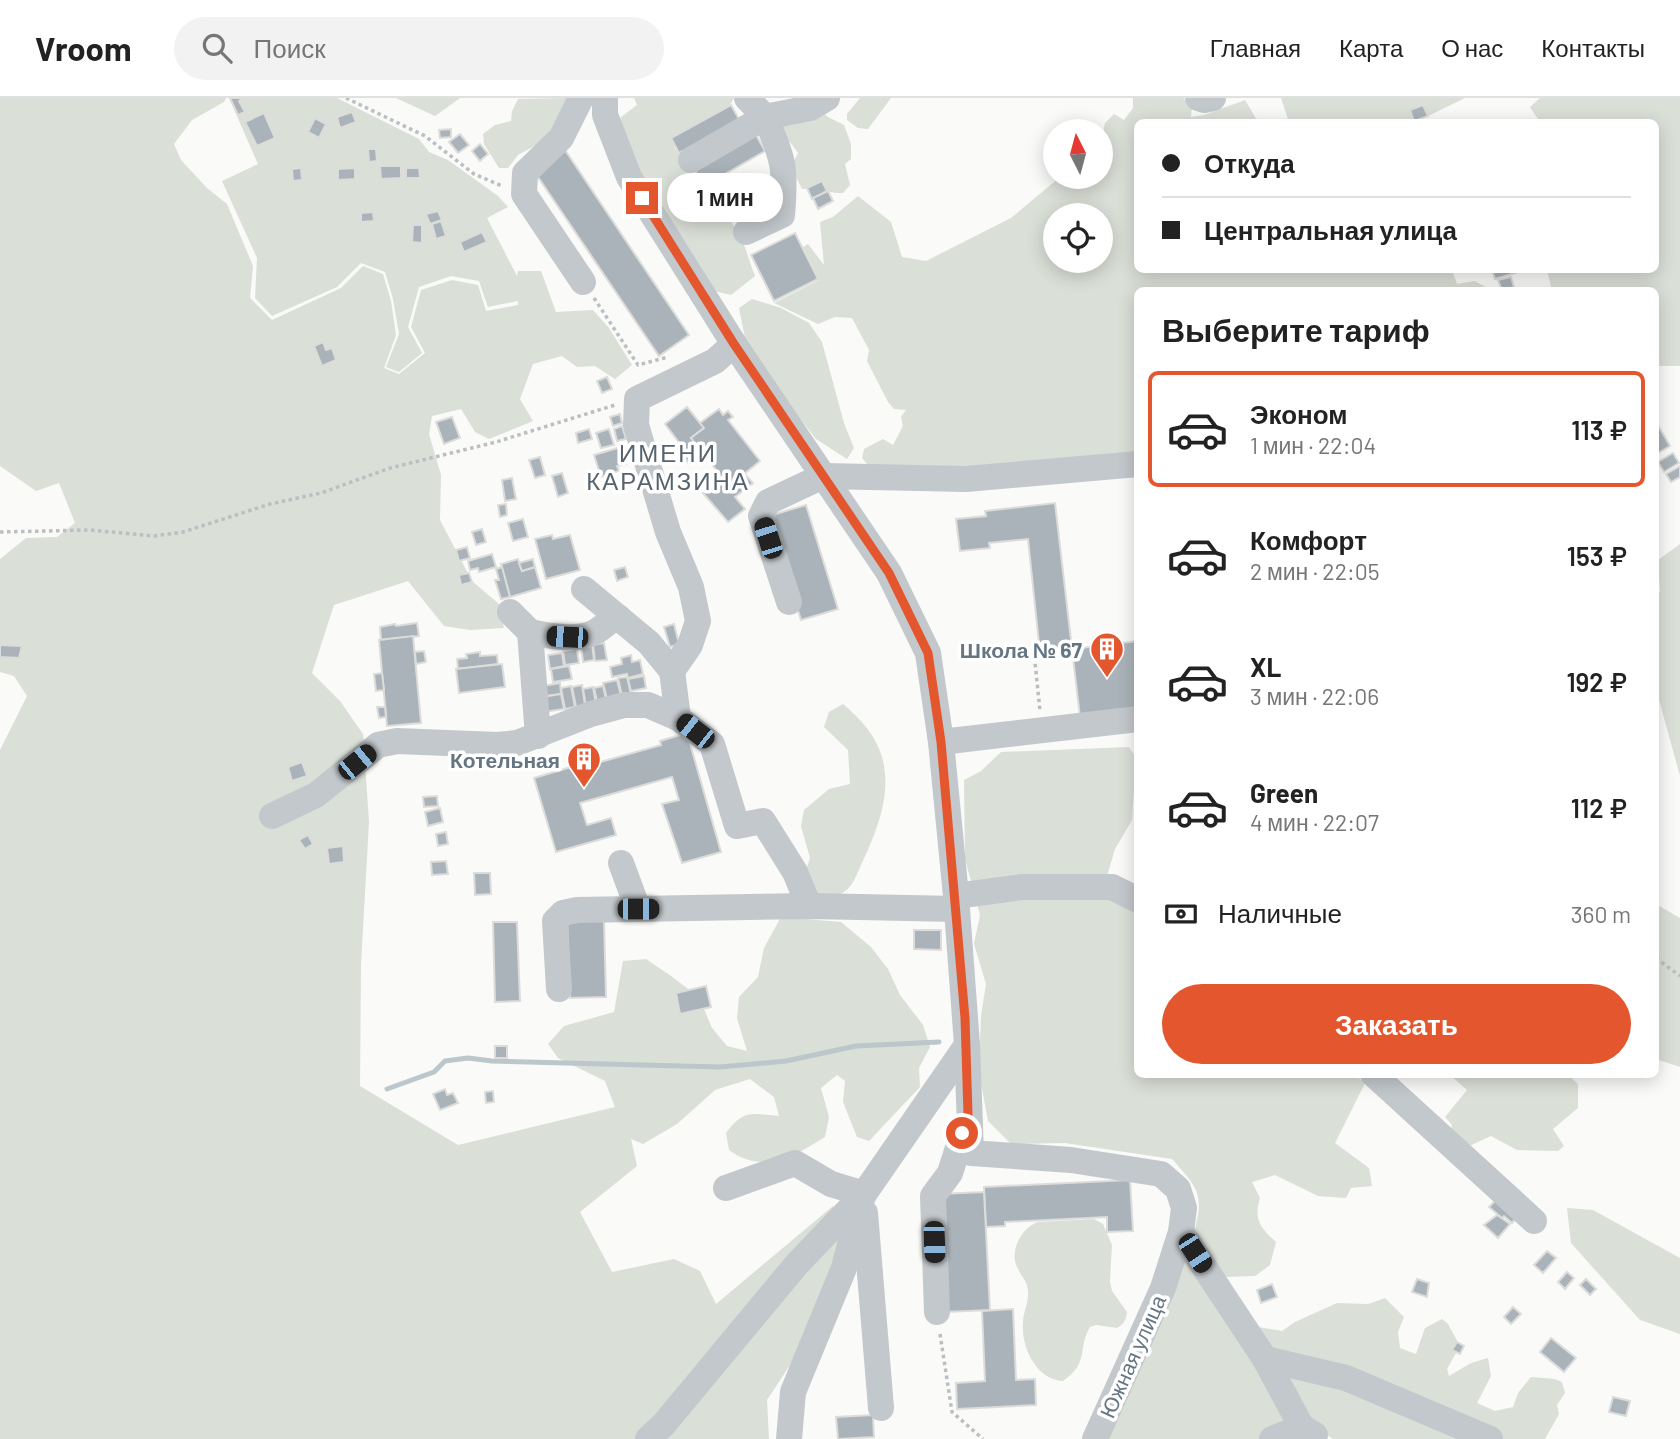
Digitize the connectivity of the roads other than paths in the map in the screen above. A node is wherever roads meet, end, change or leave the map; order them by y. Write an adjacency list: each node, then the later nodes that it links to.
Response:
1 (581, 98): 9 (street)
2 (606, 98): 10 (street)
3 (827, 98): 6 (street)
4 (1198, 98): 5 (street)
5 (1213, 98)
6 (756, 108): 7 (street); 8 (street)
7 (691, 160)
8 (746, 232)
9 (583, 282)
10 (734, 344): 12 (street); 18 (street)
11 (1134, 464): 12 (street)
12 (823, 476): 14 (street); 22 (street)
13 (584, 589): 16 (street)
14 (789, 602)
15 (510, 611): 17 (street)
16 (618, 617): 17 (street); 18 (street)
17 (530, 632): 21 (street)
18 (672, 671): 19 (street)
19 (678, 718): 21 (street); 27 (street)
20 (1134, 719): 22 (street)
21 (538, 736): 23 (street)
22 (941, 742): 26 (street)
23 (272, 816)
24 (621, 863): 28 (street)
25 (1134, 898): 26 (street)
26 (956, 902): 27 (street); 30 (street)
27 (809, 906): 28 (street)
28 (638, 909): 29 (street)
29 (559, 989)
30 (967, 1045): 32 (street); 34 (street)
31 (1377, 1078): 35 (street)
32 (968, 1114): 36 (street); 37 (street)
33 (726, 1188): 34 (street)
34 (864, 1194): 39 (street); 41 (street); 42 (street)
35 (1534, 1221)
36 (1181, 1232): 38 (street); 43 (street, Южная улица)
37 (937, 1312)
38 (1265, 1359): 40 (street); 45 (street)
39 (881, 1408)
40 (1311, 1435): 44 (street)
41 (648, 1439)
42 (789, 1439)
43 (1095, 1439)
44 (1272, 1439)
45 (1490, 1439)

